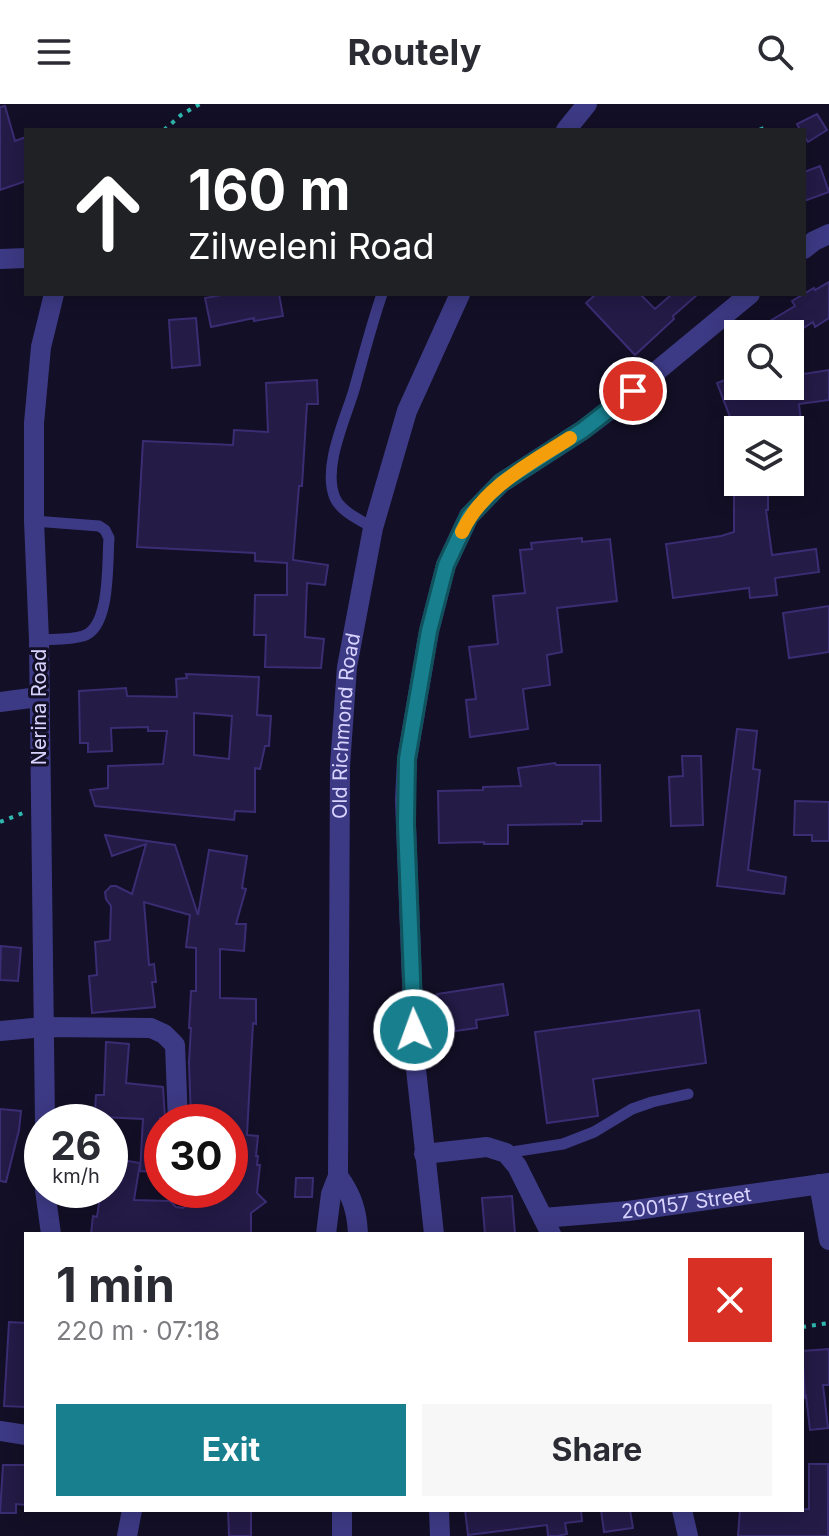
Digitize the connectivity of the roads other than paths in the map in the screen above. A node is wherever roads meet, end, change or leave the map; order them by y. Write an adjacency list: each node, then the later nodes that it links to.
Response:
1 (587, 104): 2 (street)
2 (568, 128)
3 (829, 234): 4 (street)
4 (806, 247)
5 (24, 258): 6 (street)
6 (0, 259)
7 (54, 296): 11 (street, Nerina Road)
8 (381, 296): 12 (lane)
9 (459, 296): 12 (street, Old Richmond Road)
10 (748, 296): 22 (street)
11 (34, 521): 13 (street, Nerina Road); 13 (lane)
12 (373, 528): 23 (street, Old Richmond Road)
13 (39, 640): 14 (street, Nerina Road)
14 (38, 697): 15 (street); 16 (street, Nerina Road)
15 (0, 702)
16 (44, 1027): 17 (street); 19 (street, Nerina Road); 20 (street)
17 (0, 1031)
18 (688, 1094): 21 (lane)
19 (45, 1104)
20 (177, 1104)
21 (506, 1153): 22 (street); 26 (street)
22 (424, 1154): 30 (street)
23 (338, 1176): 28 (street, Old Richmond Road); 29 (street, Old Richmond Road)
24 (824, 1184): 26 (street, 200157 Street); 31 (street)
25 (47, 1208): 27 (street)
26 (547, 1226)
27 (51, 1232)
28 (326, 1232)
29 (358, 1232)
30 (434, 1232)
31 (829, 1240)
32 (0, 1431): 33 (street)
33 (24, 1435)
34 (132, 1512): 38 (street)
35 (342, 1512): 39 (street)
36 (439, 1512): 40 (street)
37 (682, 1512): 41 (street)
38 (127, 1536)
39 (342, 1536)
40 (440, 1536)
41 (688, 1536)

